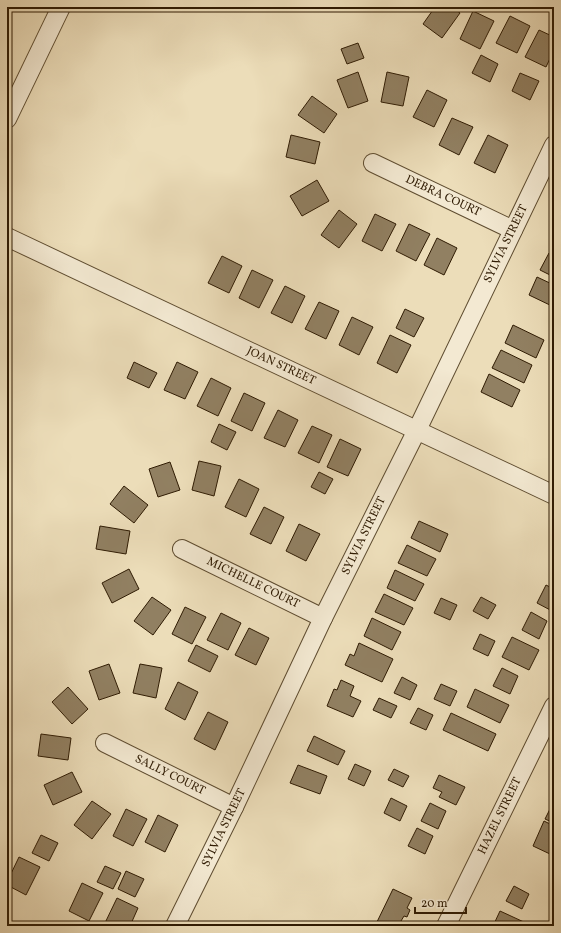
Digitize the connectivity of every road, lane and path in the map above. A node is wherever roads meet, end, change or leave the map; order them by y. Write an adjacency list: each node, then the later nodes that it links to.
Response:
1 (61, 7): 2 (street)
2 (7, 119)
3 (554, 146): 5 (street, SYLVIA STREET)
4 (373, 163): 5 (street, DEBRA COURT)
5 (513, 230): 7 (street, SYLVIA STREET)
6 (7, 237): 7 (street, JOAN STREET)
7 (416, 430): 8 (street, JOAN STREET); 10 (street, SYLVIA STREET)
8 (554, 495)
9 (182, 549): 10 (street, MICHELLE COURT)
10 (323, 618): 13 (street, SYLVIA STREET)
11 (554, 706): 15 (street, HAZEL STREET)
12 (105, 743): 13 (street, SALLY COURT)
13 (234, 807): 14 (street, SYLVIA STREET)
14 (175, 926)
15 (446, 926)

